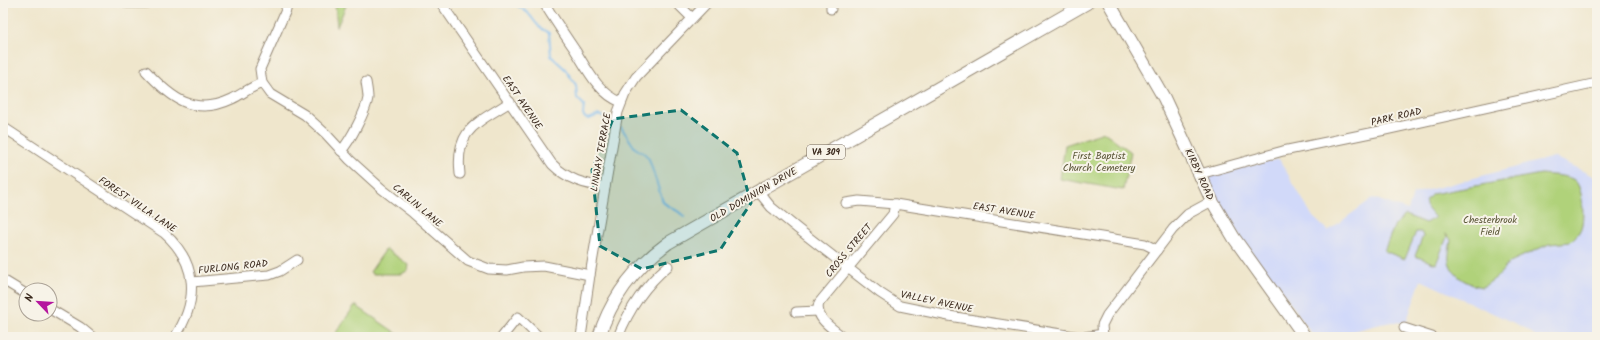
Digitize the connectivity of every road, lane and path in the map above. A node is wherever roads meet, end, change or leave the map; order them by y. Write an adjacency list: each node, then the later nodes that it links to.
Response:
1 (127, 3): 2 (street)
2 (146, 3)
3 (288, 3): 13 (street)
4 (441, 3): 15 (street, EAST AVENUE)
5 (544, 3): 16 (street)
6 (677, 3): 10 (street)
7 (707, 3): 10 (street, LINWAY TERRACE)
8 (1087, 3): 22 (main road, OLD DOMINION DRIVE / VA 309)
9 (1109, 4): 20 (main road, KIRBY ROAD)
10 (692, 18): 16 (street, LINWAY TERRACE)
11 (146, 71): 13 (street)
12 (366, 82): 18 (street)
13 (262, 83): 18 (street, CARLIN LANE)
14 (1597, 83): 20 (street, PARK ROAD)
15 (510, 102): 19 (street); 21 (street, EAST AVENUE)
16 (622, 102): 21 (street, LINWAY TERRACE)
17 (3, 127): 32 (street, FOREST VILLA LANE)
18 (341, 151): 30 (street, CARLIN LANE)
19 (460, 174)
20 (1200, 174): 23 (main road, KIRBY ROAD)
21 (605, 187): 30 (street, LINWAY TERRACE)
22 (758, 191): 29 (street, VALLEY AVENUE); 44 (main road, OLD DOMINION DRIVE / VA 309)
23 (1212, 201): 26 (street); 49 (main road, KIRBY ROAD)
24 (846, 203): 25 (street, EAST AVENUE)
25 (895, 204): 26 (street, EAST AVENUE); 29 (street, CROSS STREET)
26 (1157, 250): 38 (street)
27 (297, 260): 32 (street, FURLONG ROAD)
28 (668, 266): 45 (street)
29 (847, 269): 34 (street, CROSS STREET); 47 (street, VALLEY AVENUE)
30 (590, 275): 43 (street, LINWAY TERRACE)
31 (3, 280): 33 (street)
32 (192, 282): 40 (street, FOREST VILLA LANE)
33 (18, 289)
34 (818, 310): 35 (street); 46 (street)
35 (796, 312)
36 (58, 314): 39 (street)
37 (1404, 328): 50 (street)
38 (1103, 336): 48 (street)
39 (92, 337)
40 (175, 337)
41 (502, 337): 42 (street)
42 (540, 337)
43 (581, 337)
44 (599, 337)
45 (618, 337)
46 (842, 337)
47 (1080, 337)
48 (1084, 337)
49 (1305, 337)
50 (1432, 337)

